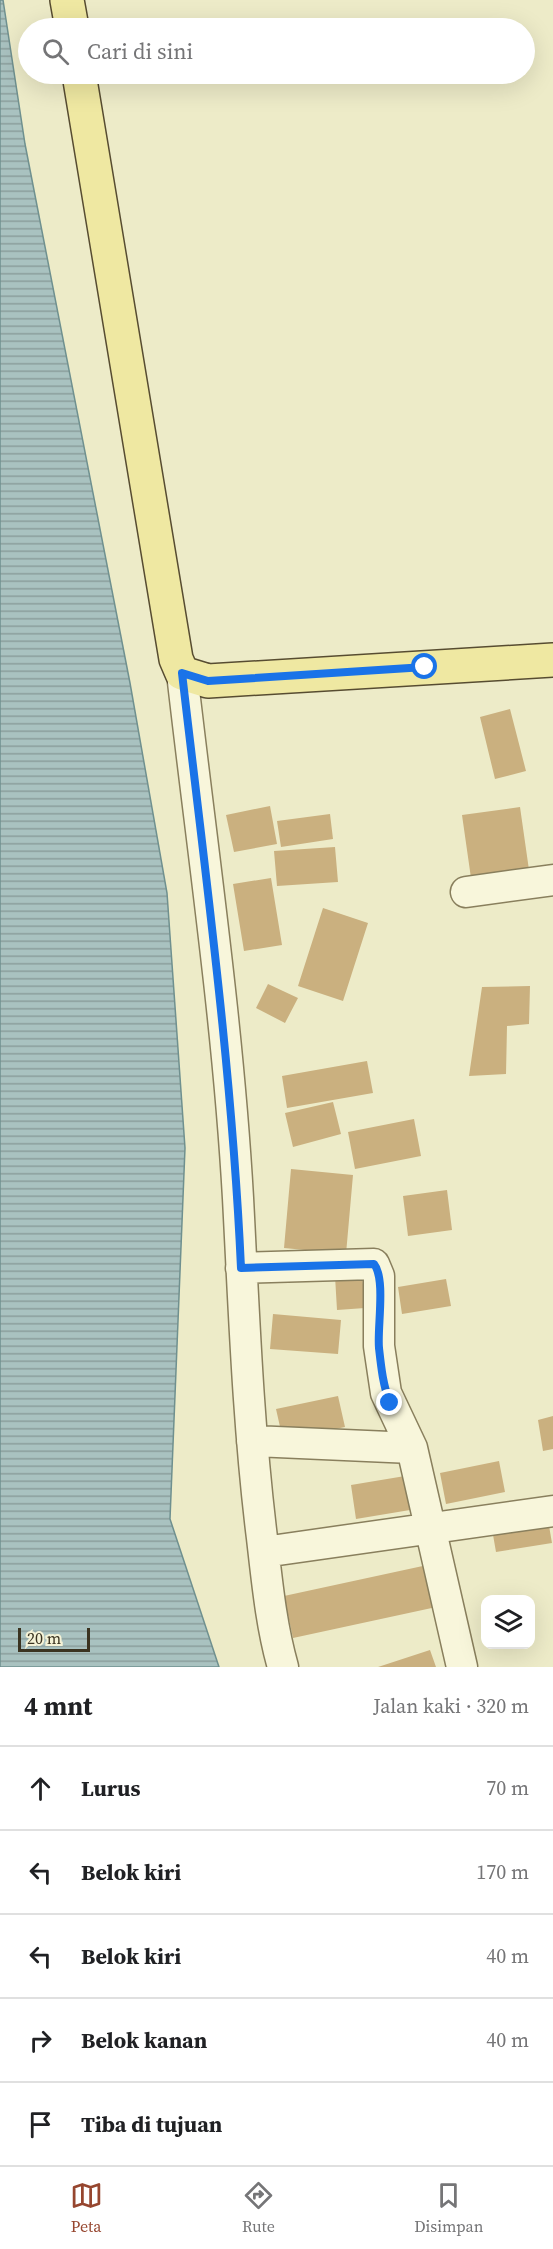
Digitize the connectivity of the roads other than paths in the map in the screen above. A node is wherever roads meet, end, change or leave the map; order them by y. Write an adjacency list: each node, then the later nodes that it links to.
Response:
1 (67, 0): 2 (main road)
2 (70, 18)
3 (81, 84): 5 (main road)
4 (553, 660): 5 (main road)
5 (182, 673): 8 (street)
6 (553, 880): 7 (street)
7 (466, 892)
8 (241, 1268): 9 (street); 10 (street)
9 (252, 1441): 10 (street); 13 (street)
10 (412, 1448): 12 (street)
11 (553, 1511): 12 (street)
12 (429, 1529): 13 (street); 15 (street)
13 (264, 1552): 14 (street)
14 (283, 1667)
15 (462, 1667)

